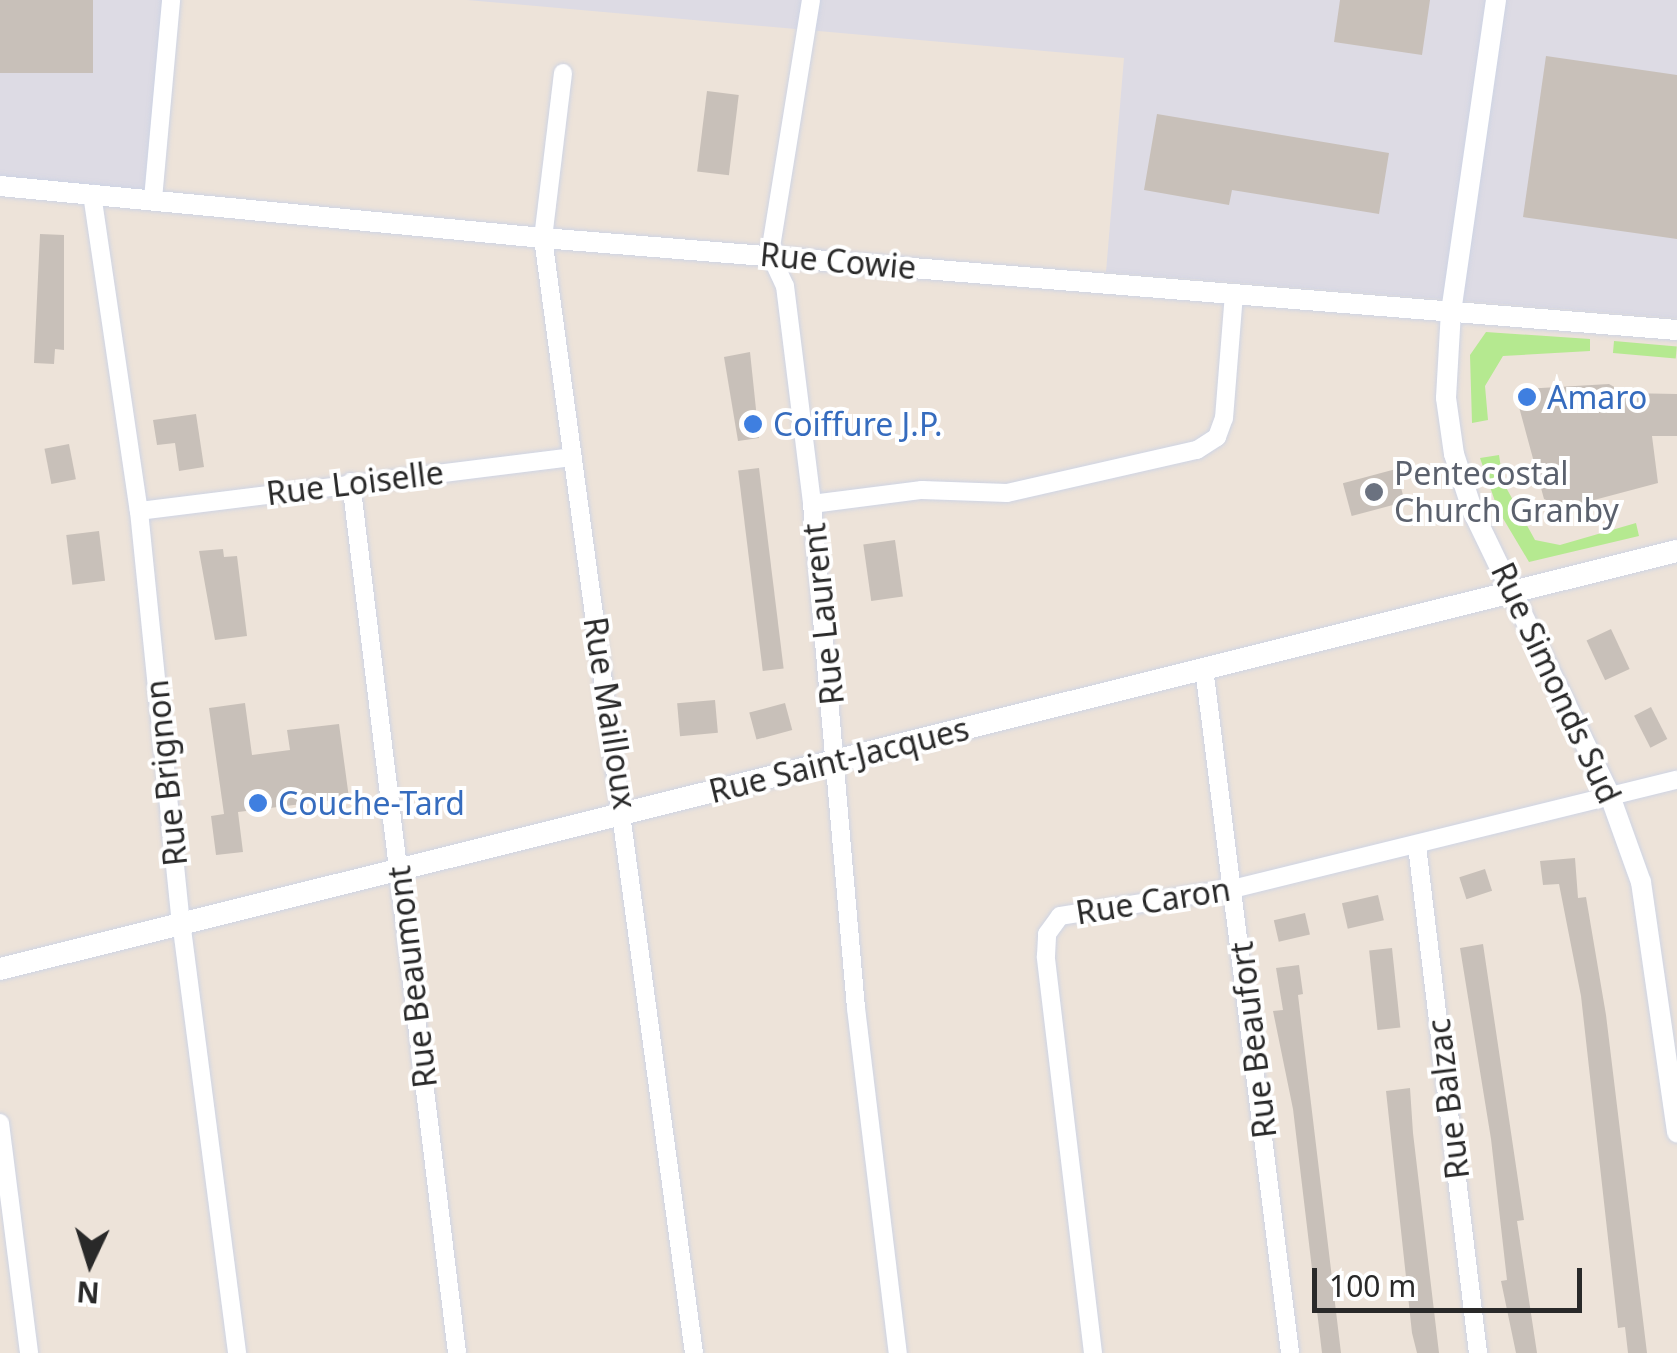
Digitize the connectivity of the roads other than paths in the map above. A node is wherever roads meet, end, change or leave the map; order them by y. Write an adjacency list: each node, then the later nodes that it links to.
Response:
1 (171, 0): 7 (street)
2 (811, 0): 9 (street, Rue Laurent)
3 (1496, 0): 11 (street, Rue Simonds Sud)
4 (563, 73): 8 (street, Rue Mailloux)
5 (0, 186): 6 (street, Rue Cowie)
6 (92, 194): 7 (street, Rue Cowie); 16 (street, Rue Brignon)
7 (154, 198): 8 (street, Rue Cowie)
8 (543, 238): 9 (street, Rue Cowie); 13 (street, Rue Mailloux)
9 (770, 254): 10 (street, Rue Cowie); 15 (street, Rue Laurent)
10 (1234, 294): 11 (street, Rue Cowie); 15 (street)
11 (1451, 311): 12 (street, Rue Cowie); 18 (street, Rue Simonds Sud)
12 (1677, 330)
13 (571, 457): 14 (street, Rue Loiselle); 23 (street, Rue Mailloux)
14 (351, 482): 16 (street, Rue Loiselle); 25 (street, Rue Beaumont)
15 (812, 504): 20 (street, Rue Laurent)
16 (138, 511): 27 (street, Rue Brignon)
17 (1677, 551): 18 (main road, Rue Saint-Jacques)
18 (1516, 590): 19 (main road, Rue Saint-Jacques); 22 (street, Rue Simonds Sud)
19 (1204, 668): 20 (main road, Rue Saint-Jacques); 26 (street, Rue Beaufort)
20 (838, 760): 23 (main road, Rue Saint-Jacques); 35 (street, Rue Laurent)
21 (1677, 780): 22 (street, Rue Caron)
22 (1610, 796): 24 (street, Rue Caron); 30 (street, Rue Simonds Sud)
23 (625, 814): 25 (main road, Rue Saint-Jacques); 34 (street, Rue Mailloux)
24 (1417, 846): 26 (street, Rue Caron); 38 (street, Rue Balzac)
25 (399, 870): 27 (main road, Rue Saint-Jacques); 33 (street, Rue Beaumont)
26 (1236, 888): 36 (street, Rue Caron); 37 (street, Rue Beaufort)
27 (181, 922): 28 (main road, Rue Saint-Jacques); 32 (street, Rue Brignon)
28 (0, 969)
29 (0, 1123): 31 (street)
30 (1677, 1132)
31 (29, 1353)
32 (237, 1353)
33 (456, 1353)
34 (694, 1353)
35 (898, 1353)
36 (1093, 1353)
37 (1290, 1353)
38 (1478, 1353)

